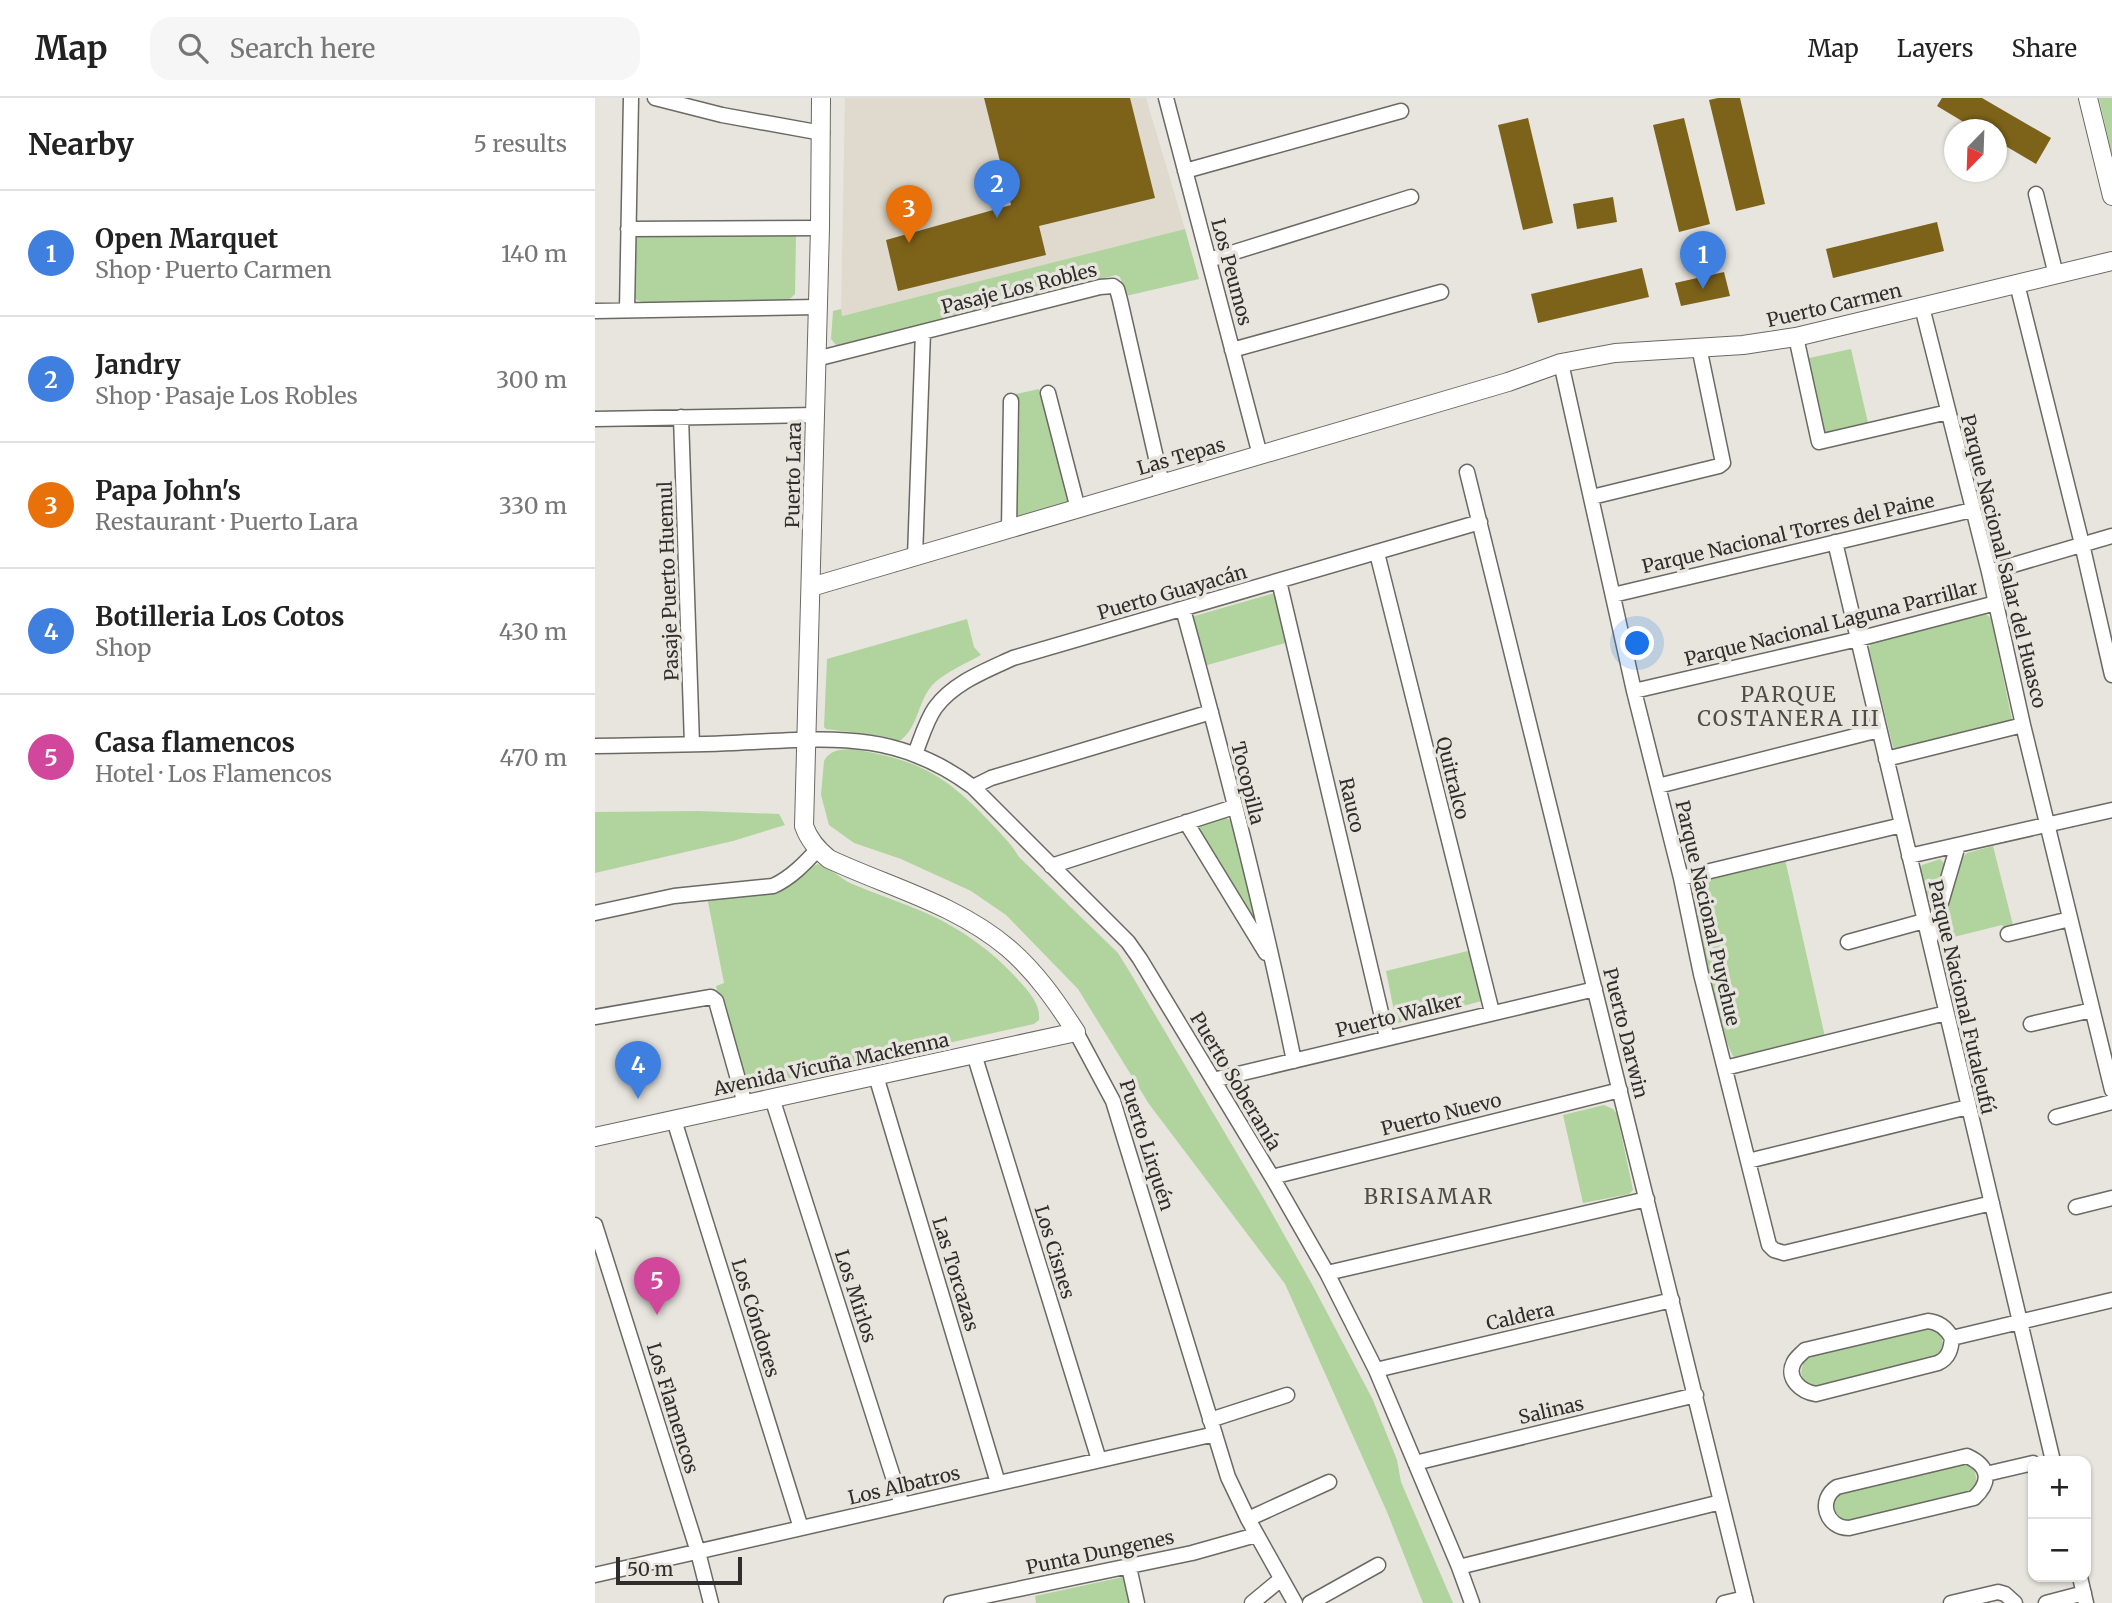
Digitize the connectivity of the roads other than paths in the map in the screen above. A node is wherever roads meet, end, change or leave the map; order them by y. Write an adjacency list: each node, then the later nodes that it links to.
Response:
1 (631, 98): 13 (street)
2 (655, 98): 7 (street)
3 (821, 98): 7 (street, Puerto Lara)
4 (1166, 98): 8 (street, Los Peumos)
5 (2088, 98): 10 (street)
6 (1401, 111): 8 (street)
7 (822, 133): 12 (street, Puerto Lara)
8 (1185, 171): 14 (street, Los Peumos)
9 (2036, 194): 16 (street)
10 (2112, 196)
11 (1412, 197): 14 (street)
12 (820, 228): 13 (street); 19 (street, Puerto Lara)
13 (628, 229): 21 (street)
14 (1209, 260): 26 (street, Los Peumos)
15 (2112, 261): 16 (street, Puerto Carmen)
16 (2056, 275): 17 (street, Puerto Carmen)
17 (2017, 284): 20 (street, Puerto Carmen); 45 (street)
18 (1441, 292): 26 (street)
19 (817, 307): 21 (street); 27 (street, Puerto Lara)
20 (1922, 307): 24 (street, Puerto Carmen); 31 (street, Parque Nacional Salar del Huasco)
21 (627, 310): 22 (street)
22 (595, 311)
23 (923, 332): 27 (street, Pasaje Los Robles); 37 (street, Pasaje Los Robles); 47 (street)
24 (1796, 337): 25 (street, Puerto Carmen); 31 (street)
25 (1699, 348): 28 (street, Puerto Carmen); 38 (street)
26 (1232, 350): 35 (street, Los Peumos)
27 (816, 359): 32 (street, Puerto Lara)
28 (1562, 363): 35 (street, Las Tepas); 38 (street, Parque Nacional Puyehue)
29 (1048, 393): 39 (street)
30 (1011, 401): 42 (street)
31 (1948, 412): 40 (street, Parque Nacional Salar del Huasco)
32 (815, 415): 33 (street); 50 (street, Puerto Lara)
33 (681, 417): 34 (street); 61 (street, Pasaje Puerto Huemul)
34 (595, 419)
35 (1260, 455): 37 (street, Las Tepas)
36 (1467, 472): 41 (street, Puerto Darwin)
37 (1162, 484): 39 (street, Las Tepas)
38 (1592, 497): 51 (street, Parque Nacional Puyehue)
39 (1078, 509): 42 (street, Las Tepas)
40 (1972, 510): 44 (street, Parque Nacional Torres del Paine); 48 (street, Parque Nacional Salar del Huasco)
41 (1480, 522): 46 (street, Puerto Guayacán); 84 (street, Puerto Darwin)
42 (1009, 529): 47 (street, Las Tepas)
43 (2112, 536): 45 (street)
44 (1835, 542): 51 (street, Parque Nacional Torres del Paine); 54 (street, Parque Nacional Futaleufú)
45 (2082, 544): 48 (street); 55 (street)
46 (1377, 553): 49 (street, Puerto Guayacán); 86 (street, Quitralco)
47 (915, 557): 50 (street, Las Tepas)
48 (1989, 572): 52 (street, Parque Nacional Salar del Huasco)
49 (1279, 581): 53 (street, Puerto Guayacán); 91 (street, Rauco)
50 (811, 587): 60 (street, Puerto Lara)
51 (1613, 595): 56 (street, Parque Nacional Puyehue)
52 (1996, 603): 54 (street, Parque Nacional Laguna Parrillar); 58 (street, Parque Nacional Salar del Huasco)
53 (1183, 609): 57 (street, Tocopilla); 63 (street, Puerto Guayacán)
54 (1858, 639): 56 (street, Parque Nacional Laguna Parrillar); 59 (street, Parque Nacional Futaleufú)
55 (2112, 675)
56 (1634, 691): 65 (street, Parque Nacional Puyehue)
57 (1211, 712): 66 (street); 67 (street, Tocopilla)
58 (2023, 725): 64 (street); 71 (street, Parque Nacional Salar del Huasco)
59 (1879, 730): 64 (street, Parque Nacional Futaleufú); 65 (street)
60 (805, 740): 61 (street, Puerto Soberanía); 63 (street, Puerto Soberanía); 73 (street, Puerto Lara)
61 (692, 744): 62 (street, Puerto Soberanía)
62 (595, 746)
63 (915, 754): 66 (street, Puerto Soberanía)
64 (1886, 760): 70 (street, Parque Nacional Futaleufú)
65 (1658, 786): 76 (street, Parque Nacional Puyehue)
66 (973, 787): 75 (street, Puerto Soberanía)
67 (1234, 807): 69 (street); 83 (street, Tocopilla)
68 (2112, 810): 71 (street)
69 (1186, 822): 75 (street); 83 (street, Tocopilla)
70 (1902, 825): 74 (street, Parque Nacional Futaleufú); 76 (street)
71 (2047, 825): 72 (street); 78 (street, Parque Nacional Salar del Huasco)
72 (1958, 845): 74 (street); 82 (street)
73 (818, 849): 77 (street); 90 (street, Puerto Lirquén)
74 (1909, 856): 79 (street, Parque Nacional Futaleufú)
75 (1051, 866): 96 (street, Puerto Soberanía)
76 (1681, 878): 94 (street, Parque Nacional Puyehue)
77 (595, 913)
78 (2070, 919): 80 (street); 85 (street, Parque Nacional Salar del Huasco)
79 (1924, 921): 81 (street); 82 (street, Parque Nacional Futaleufú)
80 (2008, 934)
81 (1848, 942)
82 (1930, 942): 87 (street, Parque Nacional Futaleufú)
83 (1275, 967): 93 (street, Tocopilla)
84 (1595, 989): 86 (street, Puerto Walker); 97 (street, Puerto Darwin)
85 (2092, 1010): 89 (street); 98 (street, Parque Nacional Salar del Huasco)
86 (1492, 1012): 91 (street, Puerto Walker)
87 (1946, 1013): 94 (street); 102 (street, Parque Nacional Futaleufú)
88 (595, 1017): 101 (street)
89 (2031, 1024)
90 (1076, 1032): 92 (street, Avenida Vicuña Mackenna); 121 (street, Puerto Lirquén)
91 (1387, 1038): 93 (street, Puerto Walker)
92 (974, 1054): 95 (street, Avenida Vicuña Mackenna); 123 (street, Los Cisnes)
93 (1293, 1060): 96 (street, Puerto Walker)
94 (1724, 1068): 106 (street, Parque Nacional Puyehue)
95 (876, 1076): 99 (street, Avenida Vicuña Mackenna); 128 (street, Las Torcazas)
96 (1213, 1080): 107 (street, Puerto Soberanía)
97 (1620, 1090): 107 (street, Puerto Nuevo); 109 (street, Puerto Darwin)
98 (2112, 1090)
99 (772, 1098): 101 (street, Avenida Vicuña Mackenna); 130 (street, Los Mirlos)
100 (2112, 1102): 103 (street)
101 (745, 1104): 104 (street, Avenida Vicuña Mackenna)
102 (1968, 1107): 106 (street); 110 (street, Parque Nacional Futaleufú)
103 (2056, 1117)
104 (674, 1120): 105 (street, Avenida Vicuña Mackenna); 132 (street, Los Cóndores)
105 (595, 1137)
106 (1748, 1161): 110 (street, Parque Nacional Puyehue)
107 (1272, 1177): 113 (street, Puerto Soberanía)
108 (2112, 1198): 111 (street)
109 (1647, 1199): 113 (street); 114 (street, Puerto Darwin)
110 (1992, 1203): 116 (street, Parque Nacional Futaleufú)
111 (2076, 1207)
112 (595, 1227): 134 (street, Los Flamencos)
113 (1327, 1273): 118 (street, Puerto Soberanía)
114 (1672, 1300): 118 (street, Caldera); 120 (street, Puerto Darwin)
115 (2112, 1300): 116 (street)
116 (2020, 1323): 117 (street); 122 (street, Parque Nacional Futaleufú)
117 (1952, 1338): 117 (street)
118 (1376, 1370): 124 (street, Puerto Soberanía)
119 (1287, 1395): 121 (street, Los Albatros)
120 (1696, 1395): 124 (street, Salinas); 129 (street, Puerto Darwin)
121 (1212, 1427): 123 (street, Los Albatros); 131 (street, Puerto Lirquén)
122 (2047, 1456)
123 (1099, 1460): 128 (street, Los Albatros)
124 (1415, 1462): 137 (street, Puerto Soberanía)
125 (2028, 1463): 126 (street)
126 (1986, 1474): 126 (street)
127 (1329, 1482): 131 (street)
128 (998, 1483): 130 (street, Los Albatros)
129 (1721, 1502): 137 (street); 142 (street, Puerto Darwin)
130 (902, 1505): 132 (street, Los Albatros)
131 (1248, 1519): 133 (street, Puerto Lirquén)
132 (801, 1528): 134 (street, Los Albatros)
133 (1256, 1535): 136 (street, Punta Dungenes); 139 (street, Puerto Lirquén)
134 (698, 1552): 138 (street, Los Albatros); 143 (street, Los Flamencos)
135 (1378, 1565): 149 (street)
136 (1129, 1567): 140 (street, Punta Dungenes); 146 (street)
137 (1459, 1567): 150 (street, Puerto Soberanía)
138 (597, 1573)
139 (1281, 1579): 147 (street); 148 (street, Puerto Lirquén)
140 (1025, 1587): 144 (street, Punta Dungenes); 145 (street)
141 (2085, 1598): 154 (street)
142 (1745, 1601): 151 (street)
143 (711, 1603)
144 (951, 1603)
145 (1029, 1603)
146 (1137, 1603)
147 (1252, 1603)
148 (1295, 1603)
149 (1310, 1603)
150 (1472, 1603)
151 (1724, 1603)
152 (1951, 1603): 153 (street)
153 (2015, 1603)
154 (2046, 1603)

